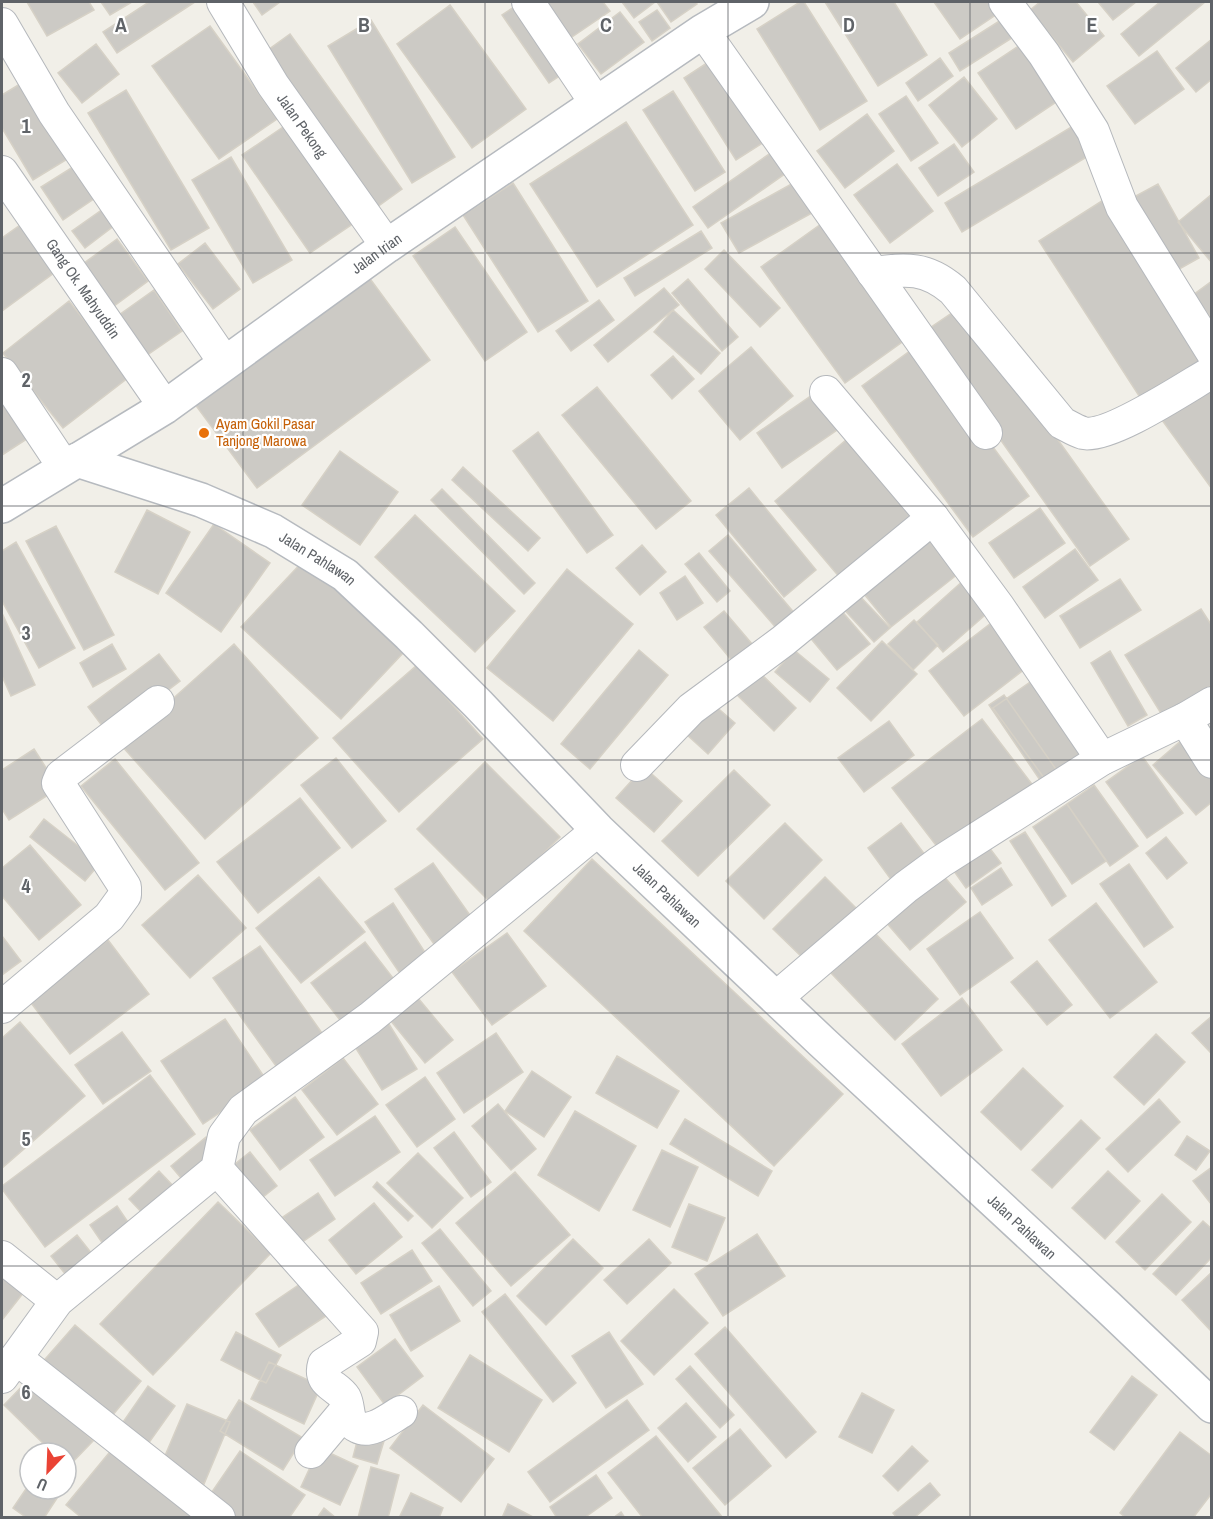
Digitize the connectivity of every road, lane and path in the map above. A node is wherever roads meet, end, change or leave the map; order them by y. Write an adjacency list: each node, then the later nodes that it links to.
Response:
1 (222, 2): 9 (street, Jalan Pekong)
2 (528, 2): 7 (street)
3 (752, 2): 6 (street, Jalan Irian)
4 (1005, 2): 11 (street)
5 (2, 24): 12 (street)
6 (703, 31): 7 (street, Jalan Irian); 10 (street)
7 (596, 103): 9 (street, Jalan Irian)
8 (2, 172): 16 (street, Gang Ok. Mahyuddin)
9 (387, 246): 12 (street, Jalan Irian)
10 (873, 273): 13 (street); 17 (street)
11 (1212, 352)
12 (225, 363): 16 (street, Jalan Irian)
13 (1212, 372)
14 (2, 375): 18 (street)
15 (826, 392): 20 (street)
16 (165, 407): 18 (street, Jalan Irian)
17 (986, 434)
18 (71, 463): 19 (street, Jalan Irian); 27 (street, Jalan Pahlawan)
19 (2, 506)
20 (933, 518): 24 (street); 26 (street)
21 (158, 702): 29 (street)
22 (1212, 703): 23 (street)
23 (1185, 719): 24 (street); 25 (street)
24 (1102, 759): 28 (street)
25 (1212, 762)
26 (637, 765)
27 (598, 830): 28 (street, Jalan Pahlawan); 30 (street)
28 (776, 998): 34 (street, Jalan Pahlawan)
29 (2, 1007)
30 (218, 1169): 32 (street); 35 (street)
31 (2, 1257): 32 (street)
32 (57, 1301): 33 (street)
33 (9, 1367): 38 (street)
34 (1212, 1406)
35 (347, 1408): 36 (street); 37 (street)
36 (401, 1412)
37 (311, 1452)
38 (219, 1518)

